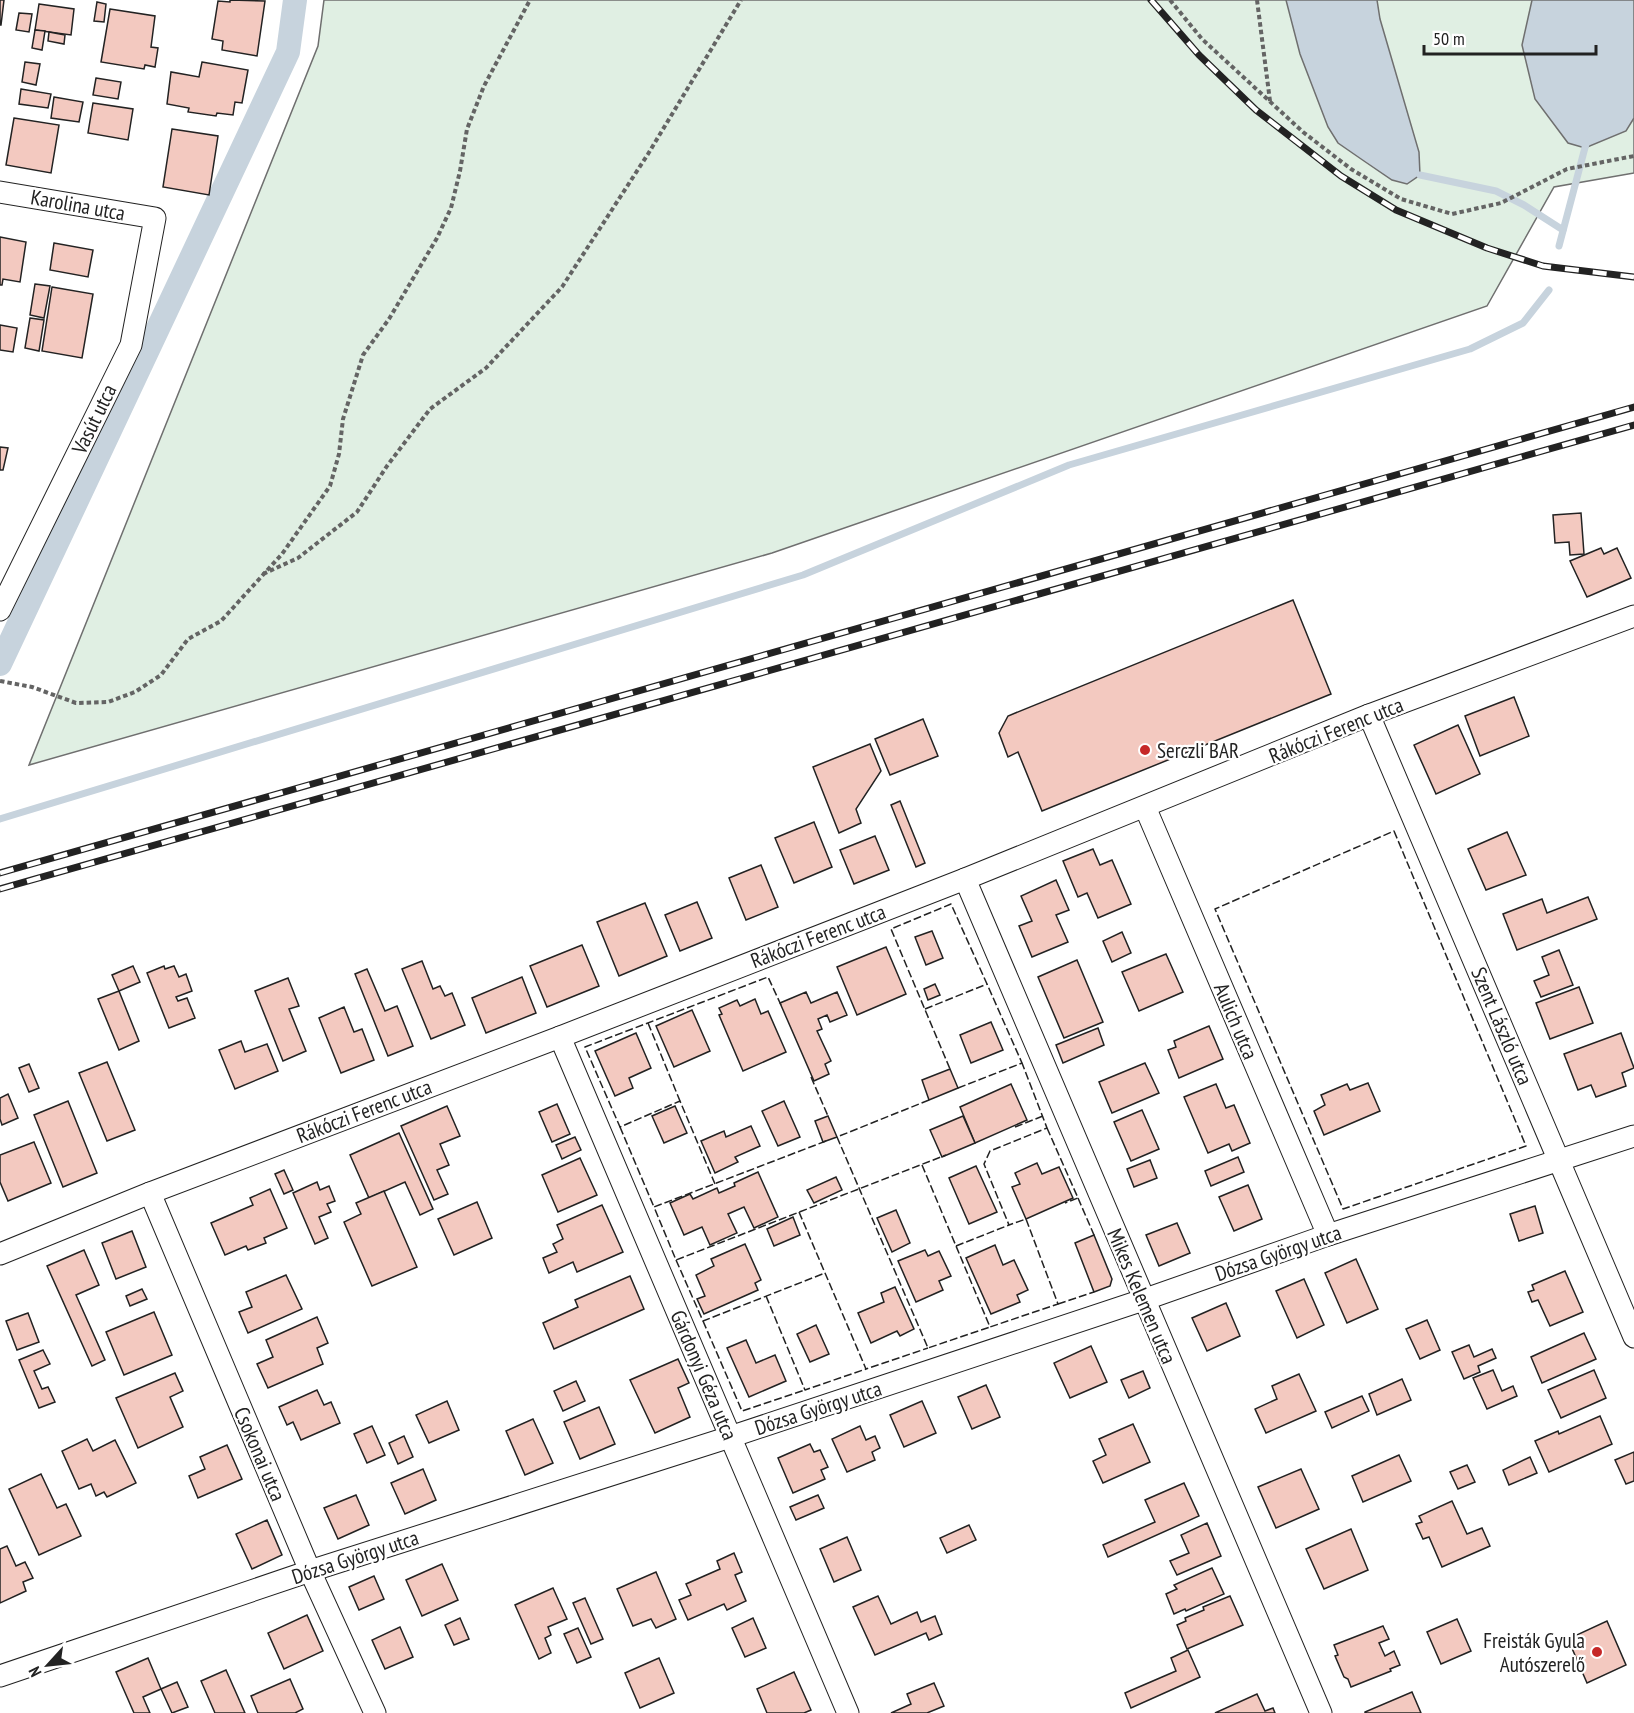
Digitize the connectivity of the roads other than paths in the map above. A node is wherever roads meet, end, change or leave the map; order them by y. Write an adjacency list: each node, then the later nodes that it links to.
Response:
1 (0, 192): 2 (street, Karolina utca)
2 (155, 218): 3 (street, Vasút utca)
3 (0, 610)
4 (1633, 620): 5 (street, Rákóczi Ferenc utca)
5 (1369, 716): 6 (street, Rákóczi Ferenc utca); 10 (street, Szent László utca)
6 (1145, 807): 7 (street, Rákóczi Ferenc utca); 12 (street, Aulich utca)
7 (965, 879): 8 (street, Rákóczi Ferenc utca); 14 (street, Mikes Kelemen utca)
8 (560, 1037): 11 (street, Rákóczi Ferenc utca); 16 (street, Gárdonyi Géza utca)
9 (1634, 1136): 10 (street, Dózsa György utca)
10 (1558, 1160): 12 (street, Dózsa György utca); 15 (street, Szent László utca)
11 (150, 1193): 13 (street, Rákóczi Ferenc utca); 17 (street, Csokonai utca)
12 (1328, 1236): 14 (street, Dózsa György utca)
13 (0, 1254)
14 (1143, 1300): 16 (street, Dózsa György utca); 21 (street, Mikes Kelemen utca)
15 (1634, 1337)
16 (730, 1437): 17 (street, Dózsa György utca); 20 (street, Gárdonyi Géza utca)
17 (310, 1571): 18 (street, Dózsa György utca); 19 (street, Csokonai utca)
18 (0, 1676)
19 (375, 1713)
20 (848, 1713)
21 (1321, 1713)

